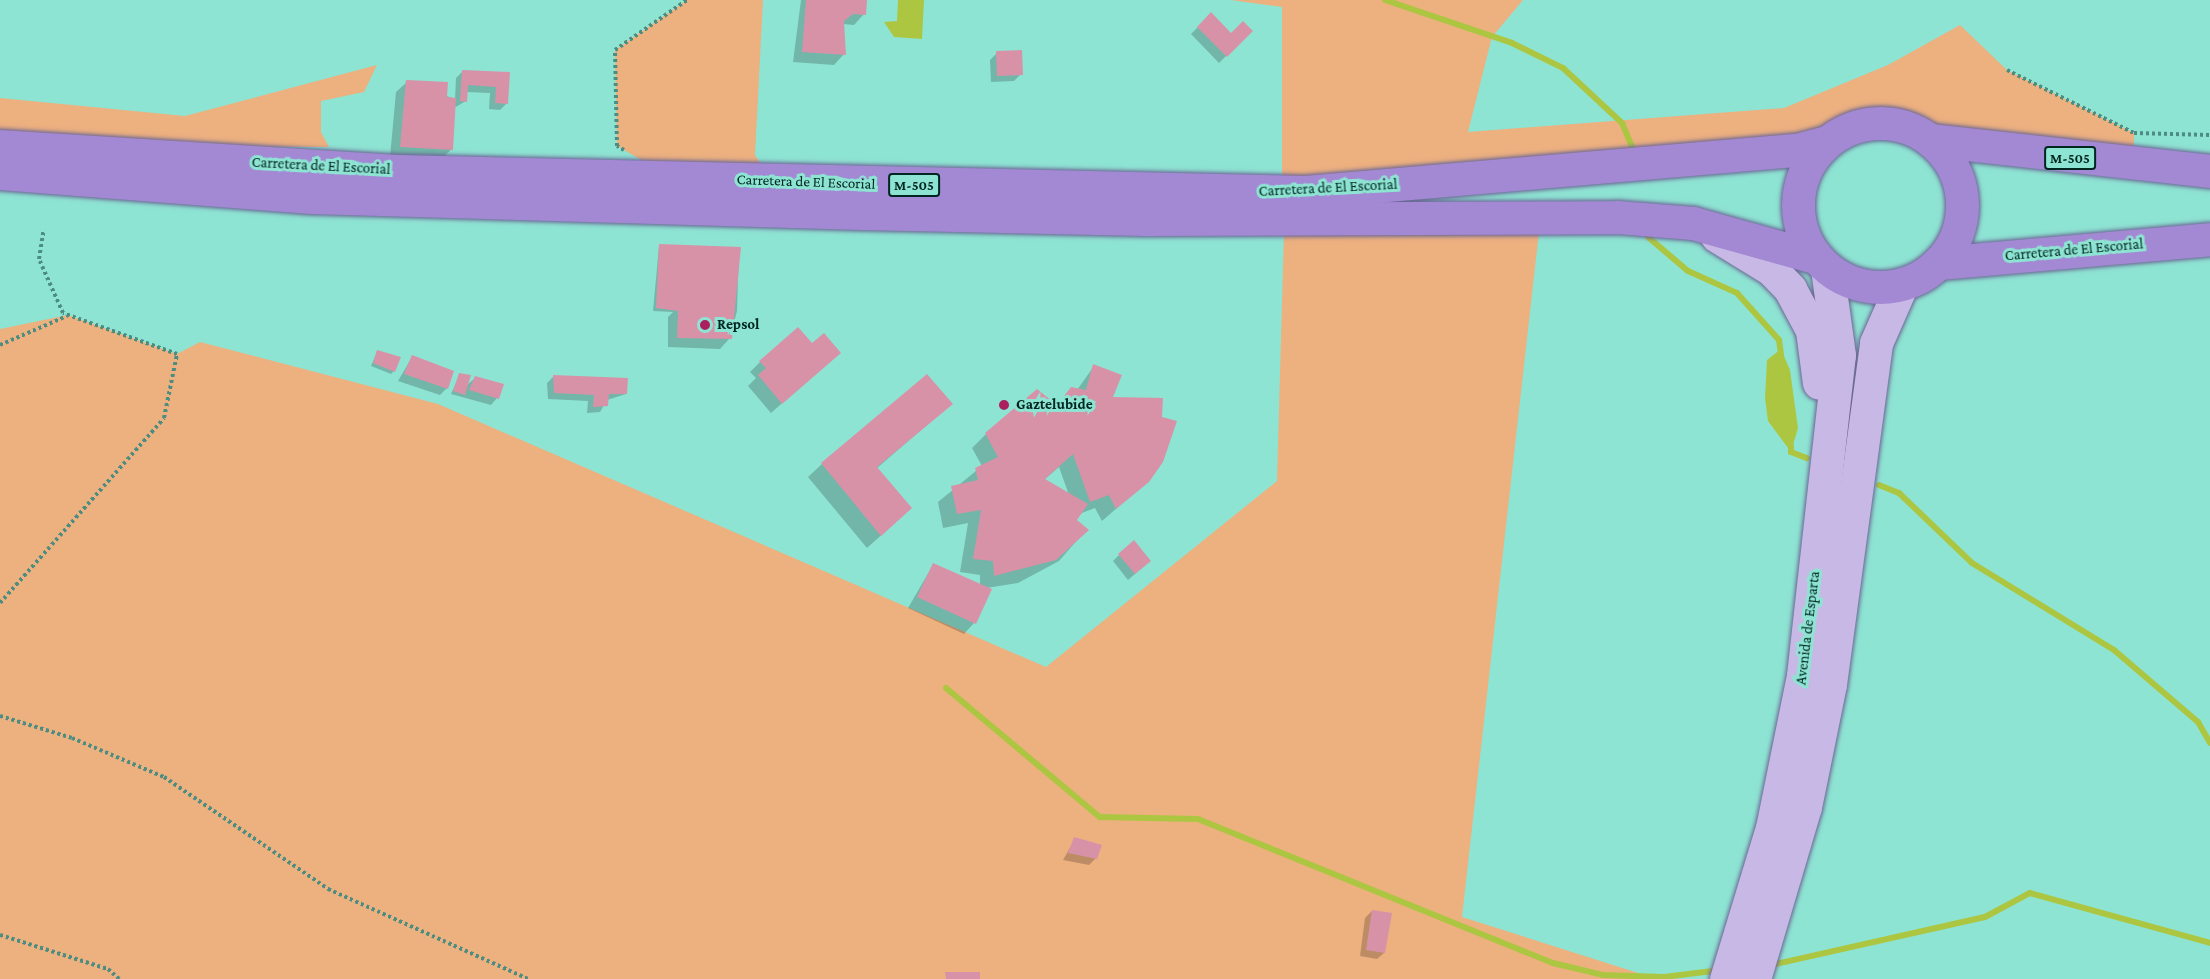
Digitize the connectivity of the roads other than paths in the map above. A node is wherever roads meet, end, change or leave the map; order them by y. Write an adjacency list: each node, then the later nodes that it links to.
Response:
1 (1930, 140): 2 (highway, M-505); 4 (highway, M-505); 9 (highway, M-505)
2 (1827, 142): 3 (highway, Carretera de El Escorial / M-505); 8 (highway)
3 (0, 146)
4 (2210, 171)
5 (0, 173): 6 (highway, Carretera de El Escorial / M-505)
6 (1693, 223): 8 (highway, Carretera de El Escorial / M-505); 11 (main road)
7 (2210, 239): 9 (highway, Carretera de El Escorial / M-505)
8 (1821, 263): 10 (highway, M-505); 11 (main road, Avenida de Esparta)
9 (1938, 263): 10 (highway, M-505)
10 (1902, 284): 13 (main road, Avenida de Esparta)
11 (1816, 559): 12 (main road, Avenida de Esparta)
12 (1726, 979)
13 (1754, 979)

